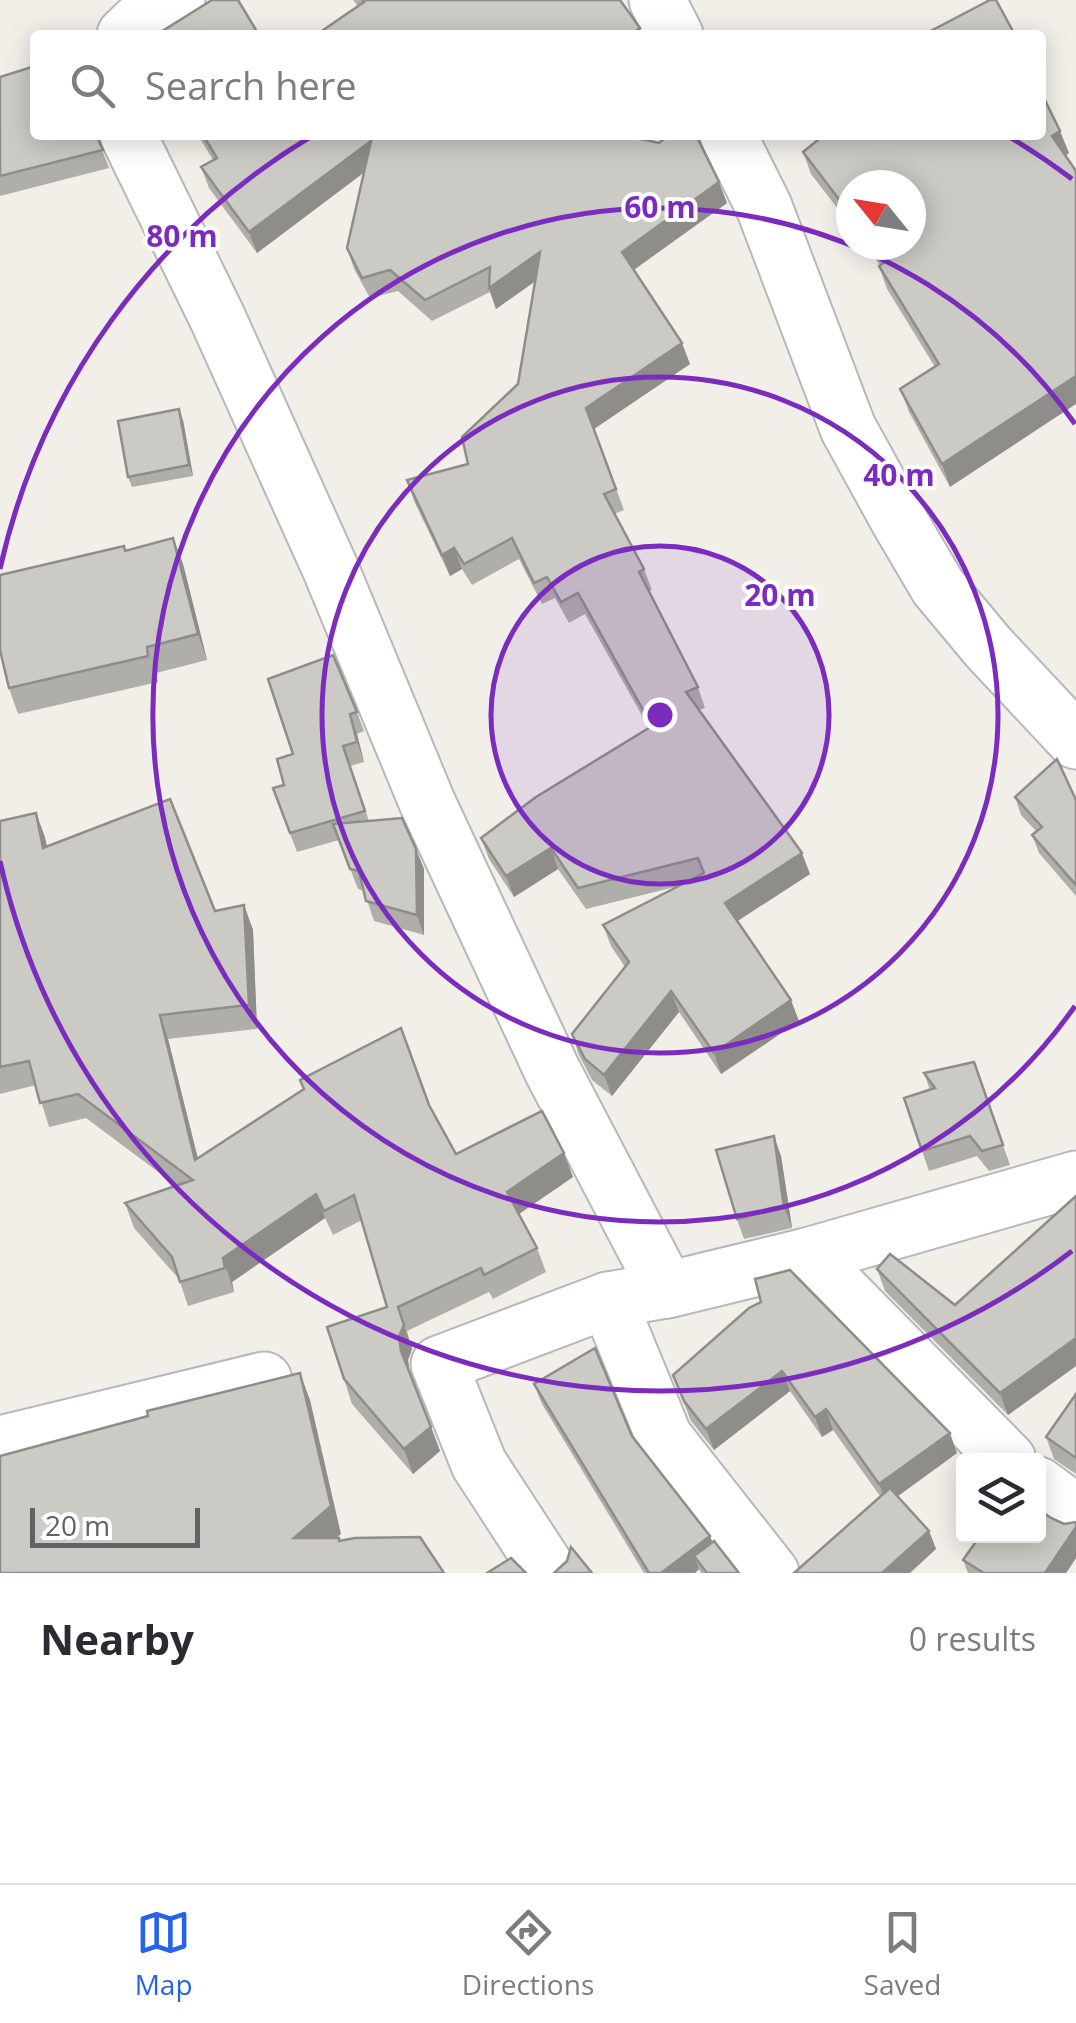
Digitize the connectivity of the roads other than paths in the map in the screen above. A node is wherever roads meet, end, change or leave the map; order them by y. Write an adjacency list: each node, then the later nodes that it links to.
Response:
1 (177, 0): 3 (street)
2 (657, 0): 4 (street)
3 (130, 30)
4 (673, 30)
5 (130, 140): 10 (street)
6 (730, 140): 7 (street)
7 (1076, 741)
8 (1076, 1179): 9 (street)
9 (806, 1256): 10 (street); 14 (street)
10 (667, 1290): 11 (street)
11 (608, 1300): 17 (street); 18 (street)
12 (264, 1380): 13 (street)
13 (0, 1444)
14 (1001, 1453)
15 (1046, 1491): 16 (street)
16 (1076, 1513)
17 (550, 1573)
18 (771, 1573)

